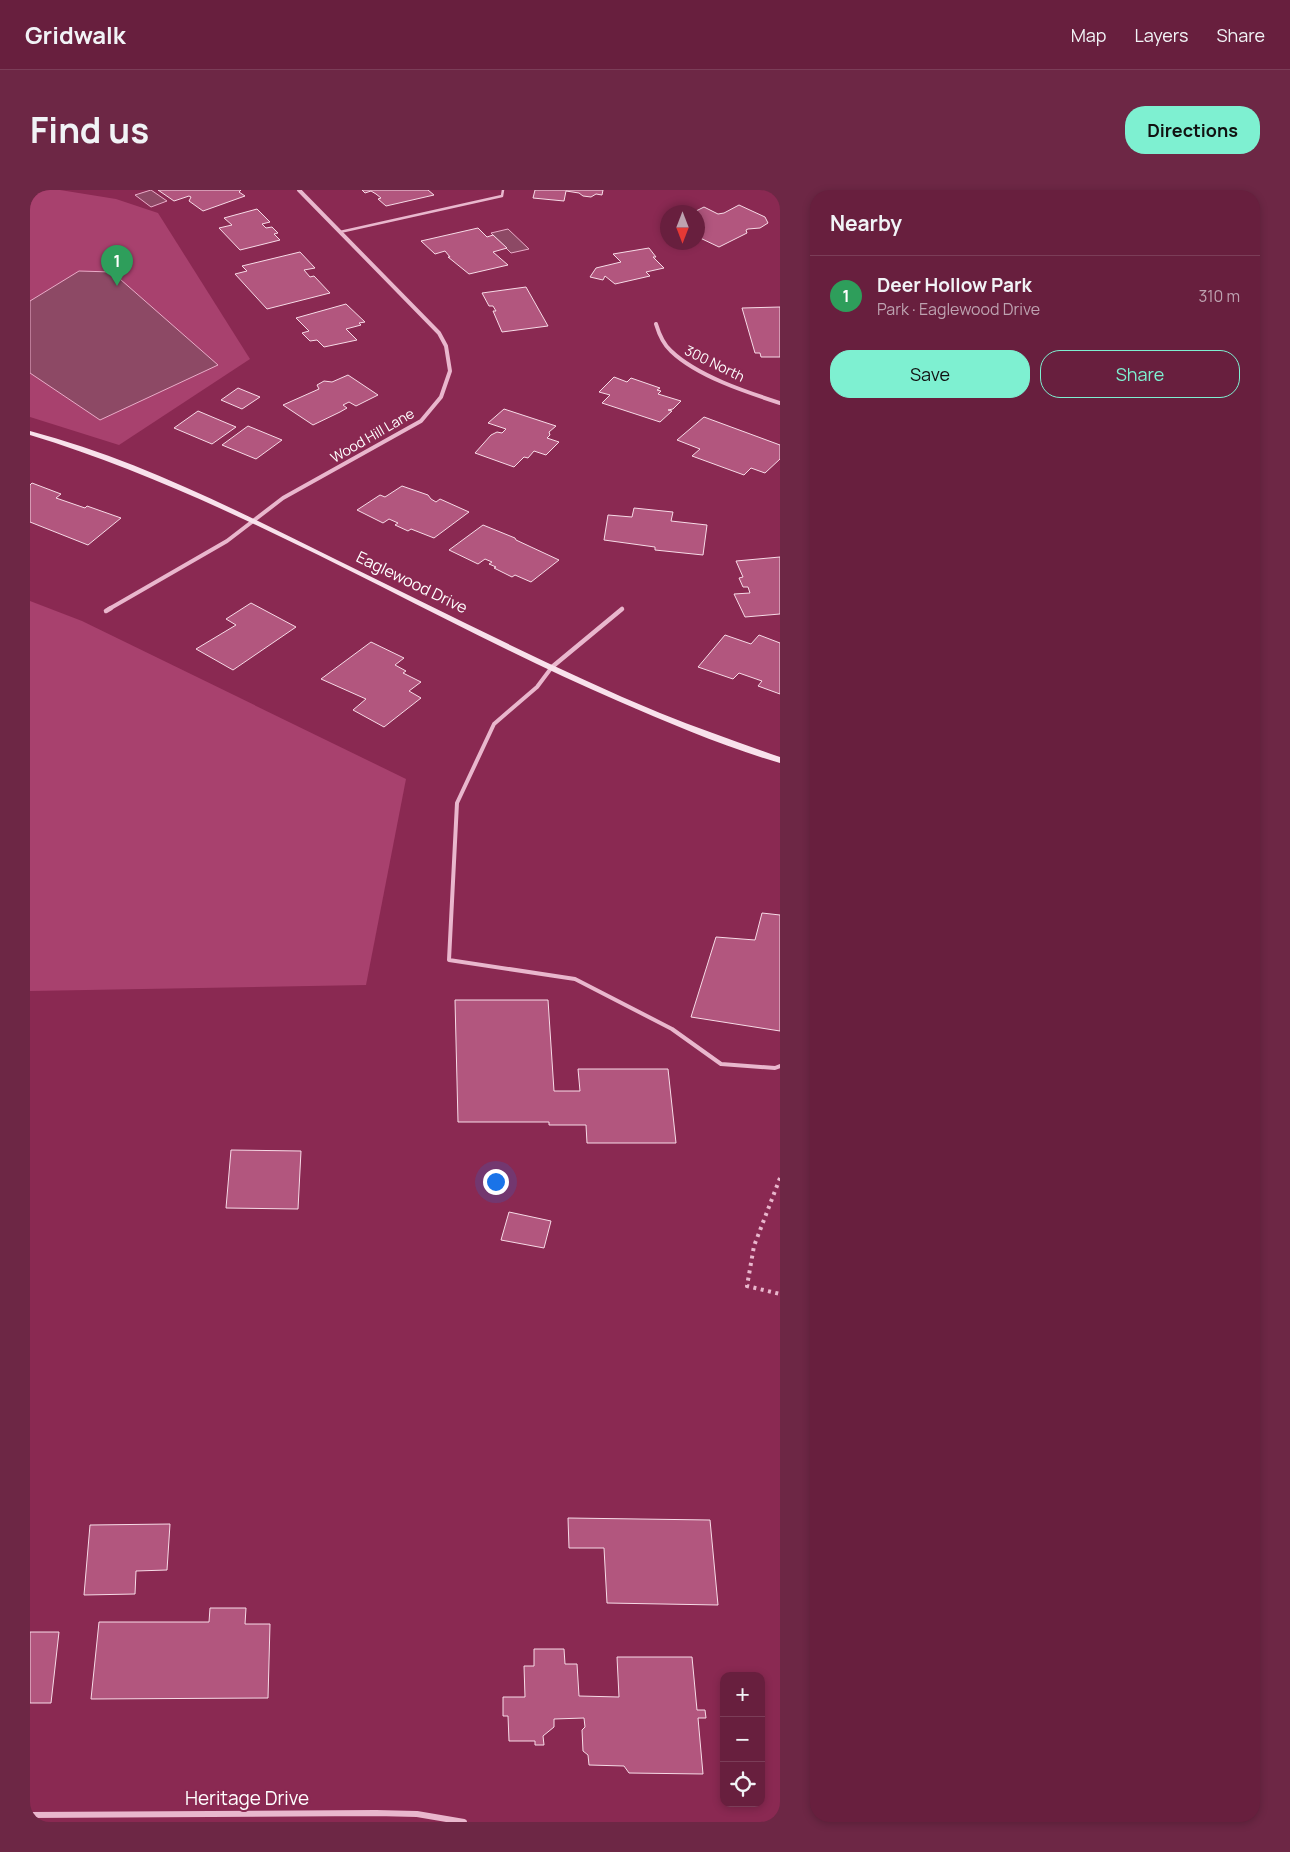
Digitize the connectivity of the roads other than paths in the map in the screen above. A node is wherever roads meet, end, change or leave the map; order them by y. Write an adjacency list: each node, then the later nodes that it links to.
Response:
1 (299, 190): 3 (street, Wood Hill Lane)
2 (503, 190): 3 (lane)
3 (340, 232): 7 (street, Wood Hill Lane)
4 (656, 324): 5 (street, 300 North)
5 (780, 403)
6 (30, 433): 7 (main road, Eaglewood Drive)
7 (254, 521): 9 (street, Wood Hill Lane); 10 (main road, Eaglewood Drive)
8 (622, 609): 10 (street)
9 (106, 611)
10 (552, 667): 11 (main road, Eaglewood Drive); 12 (lane)
11 (780, 760)
12 (780, 1066)
13 (30, 1815): 14 (street, Heritage Drive)
14 (464, 1822)

